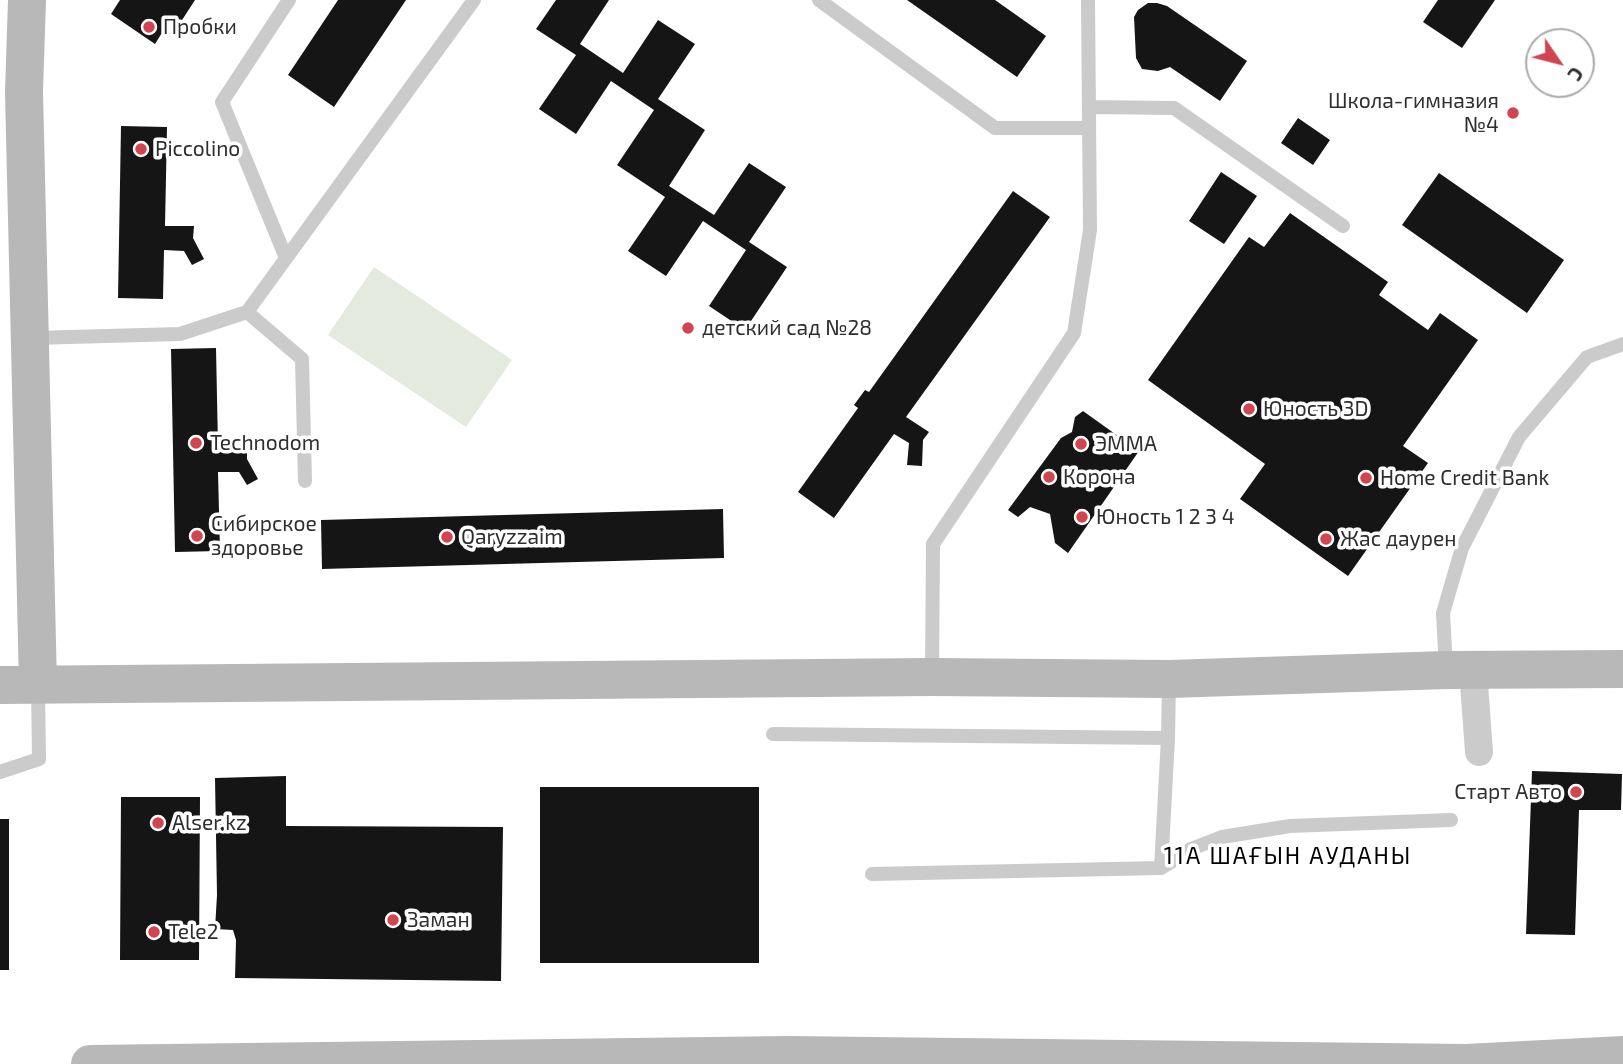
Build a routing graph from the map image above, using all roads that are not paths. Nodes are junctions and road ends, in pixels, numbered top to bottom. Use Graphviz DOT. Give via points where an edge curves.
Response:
graph roads {
  1 [pos="27,0"];
  2 [pos="289,0"];
  3 [pos="474,0"];
  4 [pos="819,0"];
  5 [pos="1087,0"];
  6 [pos="1089,107"];
  7 [pos="1089,128"];
  8 [pos="1343,226"];
  9 [pos="286,258"];
  10 [pos="247,312"];
  11 [pos="28,339"];
  12 [pos="1623,344"];
  13 [pos="304,481"];
  14 [pos="1623,669"];
  15 [pos="1460,670"];
  16 [pos="932,677"];
  17 [pos="1169,679"];
  18 [pos="38,684"];
  19 [pos="0,685"];
  20 [pos="773,734"];
  21 [pos="1168,738"];
  22 [pos="1479,752"];
  23 [pos="0,772"];
  24 [pos="1451,820"];
  25 [pos="1161,868"];
  26 [pos="872,874"];
  27 [pos="1623,1055"];
  28 [pos="90,1064"];
  29 [pos="1466,1064"];
  1 -- 11 [label="main road"];
  2 -- 9 [label="lane" via="222,102"];
  3 -- 9 [label="lane"];
  4 -- 7 [label="lane" via="995,128"];
  5 -- 6 [label="lane"];
  6 -- 7 [label="lane"];
  6 -- 8 [label="lane" via="1174,108"];
  7 -- 16 [label="lane" via="1090,230 1074,333 933,544"];
  9 -- 10 [label="lane"];
  10 -- 11 [label="lane" via="180,334"];
  10 -- 13 [label="lane" via="302,359"];
  11 -- 18 [label="main road"];
  12 -- 15 [label="lane" via="1587,356 1519,437 1462,548 1443,613"];
  14 -- 15 [label="main road"];
  15 -- 17 [label="main road"];
  15 -- 22 [label="street"];
  16 -- 17 [label="main road"];
  16 -- 18 [label="main road"];
  17 -- 21 [label="lane"];
  18 -- 19 [label="main road"];
  18 -- 23 [label="lane" via="39,759"];
  20 -- 21 [label="lane"];
  21 -- 25 [label="lane"];
  24 -- 25 [label="lane" via="1290,826 1236,834 1191,849"];
  25 -- 26 [label="lane"];
  27 -- 29 [label="main road"];
  28 -- 29 [label="main road" via="776,1055"];
}
